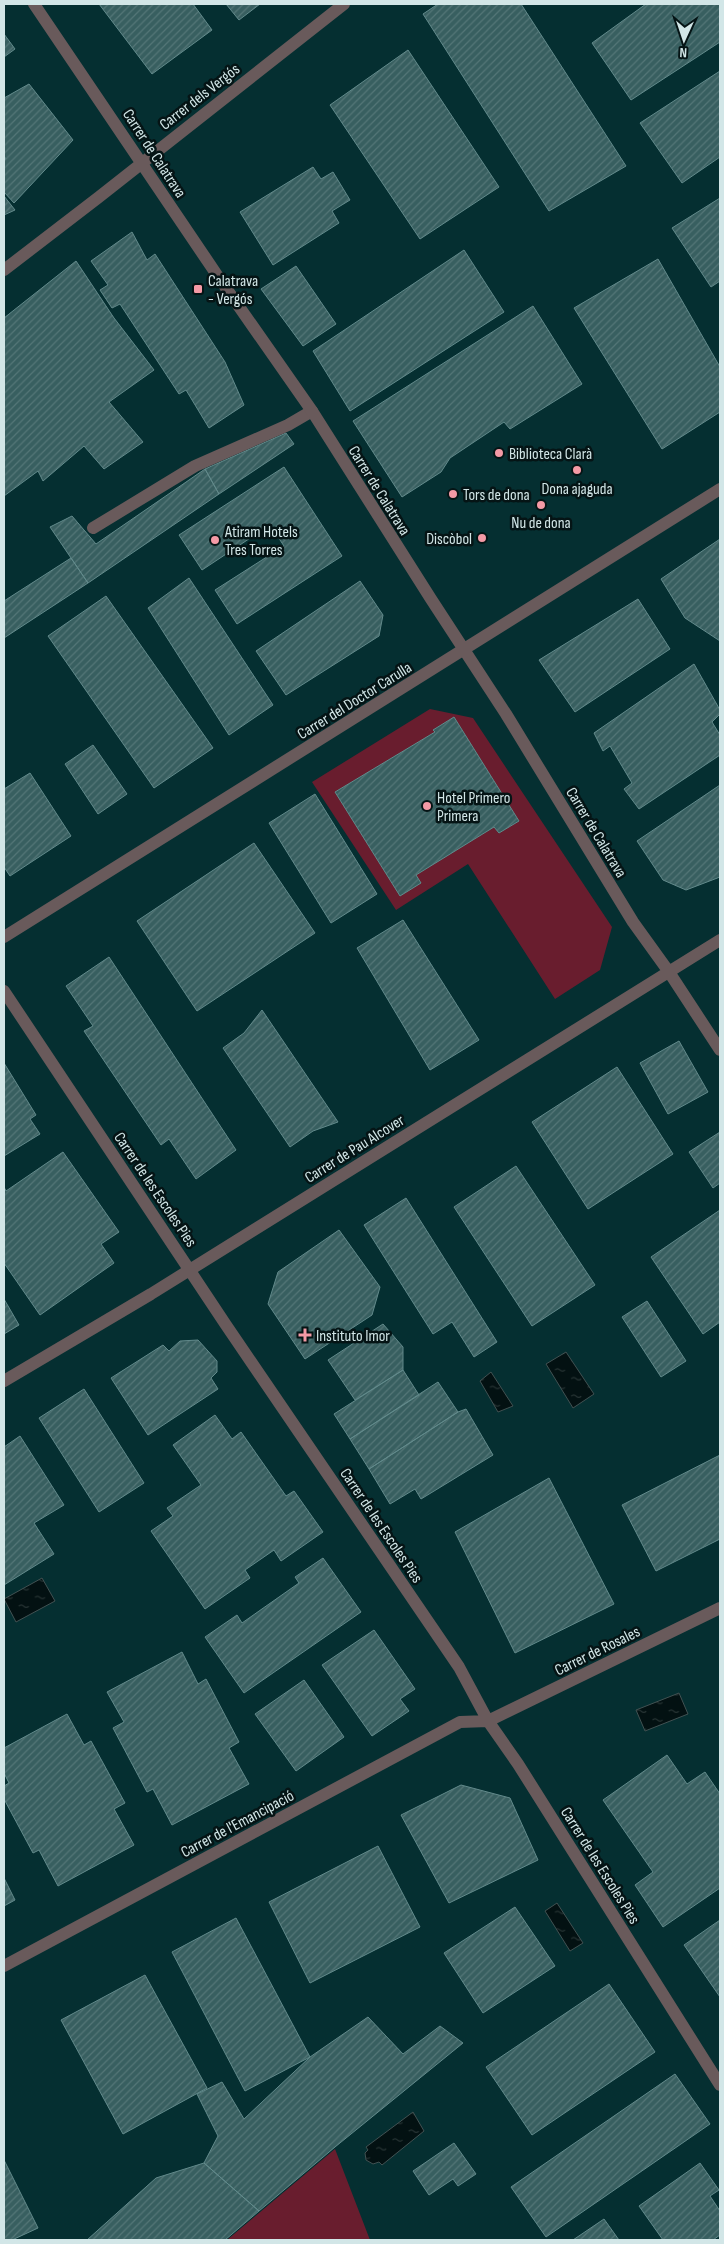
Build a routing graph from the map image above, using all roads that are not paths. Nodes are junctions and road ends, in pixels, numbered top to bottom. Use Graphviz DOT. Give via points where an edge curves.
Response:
graph roads {
  1 [pos="34,4"];
  2 [pos="344,4"];
  3 [pos="142,163"];
  4 [pos="4,270"];
  5 [pos="312,412"];
  6 [pos="720,489"];
  7 [pos="93,528"];
  8 [pos="464,651"];
  9 [pos="4,937"];
  10 [pos="720,940"];
  11 [pos="669,972"];
  12 [pos="4,991"];
  13 [pos="720,1050"];
  14 [pos="190,1269"];
  15 [pos="4,1381"];
  16 [pos="720,1608"];
  17 [pos="488,1721"];
  18 [pos="4,1966"];
  19 [pos="720,2085"];
  1 -- 3 [label="street, Carrer de Calatrava"];
  2 -- 3 [label="street, Carrer dels Vergós"];
  3 -- 4 [label="street, Carrer dels Vergós"];
  3 -- 5 [label="street, Carrer de Calatrava"];
  5 -- 7 [label="street" via="195,466"];
  5 -- 8 [label="street, Carrer de Calatrava"];
  6 -- 8 [label="street, Carrer del Doctor Carulla"];
  8 -- 9 [label="street, Carrer del Doctor Carulla"];
  8 -- 11 [label="street, Carrer de Calatrava" via="633,922"];
  10 -- 11 [label="street, Carrer de Pau Alcover"];
  11 -- 13 [label="street, Carrer de Calatrava"];
  11 -- 14 [label="street, Carrer de Pau Alcover"];
  12 -- 14 [label="street, Carrer de les Escoles Pies"];
  14 -- 15 [label="street, Carrer de Pau Alcover"];
  14 -- 17 [label="street, Carrer de les Escoles Pies" via="459,1667"];
  16 -- 17 [label="street, Carrer de Rosales"];
  17 -- 18 [label="street, Carrer de l'Emancipació" via="460,1722"];
  17 -- 19 [label="street, Carrer de les Escoles Pies" via="524,1772"];
}
